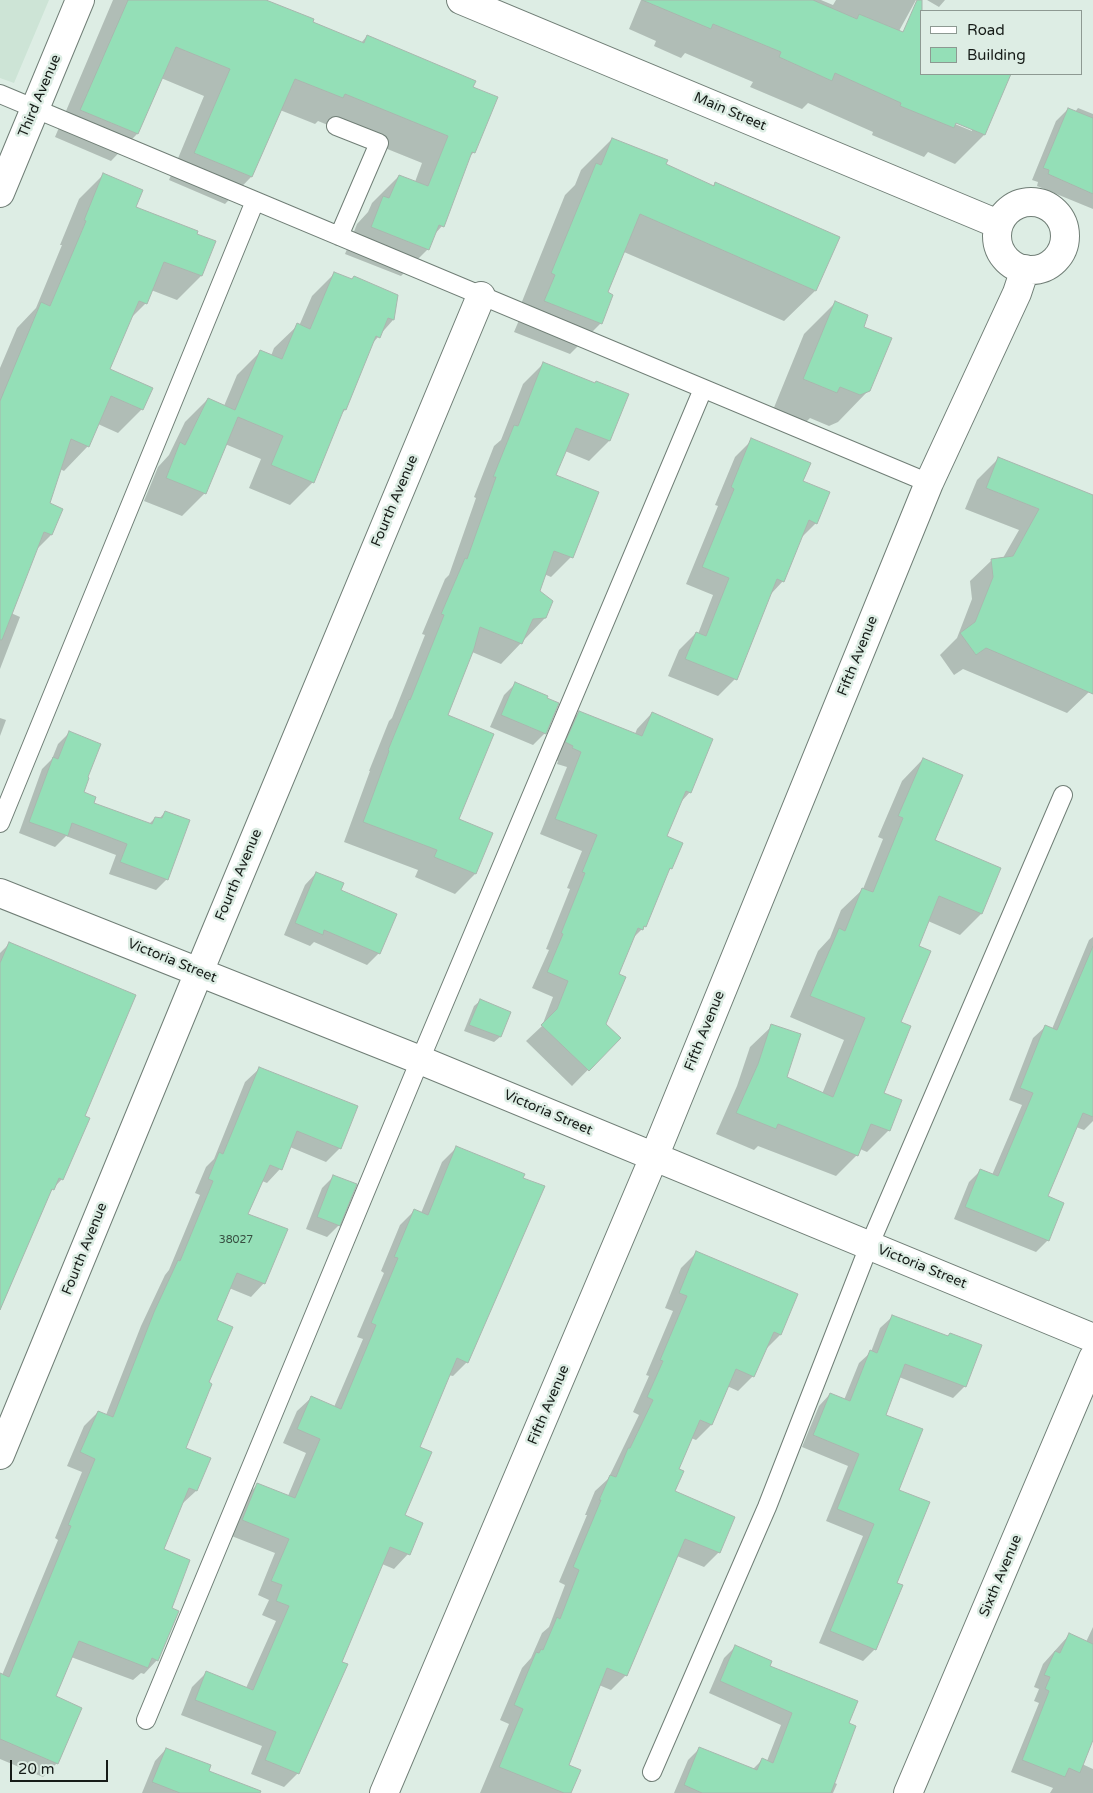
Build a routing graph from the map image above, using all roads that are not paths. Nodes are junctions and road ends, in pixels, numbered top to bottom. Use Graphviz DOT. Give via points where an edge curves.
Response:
graph roads {
  1 [pos="80,0"];
  2 [pos="461,0"];
  3 [pos="0,94"];
  4 [pos="34,108"];
  5 [pos="336,126"];
  6 [pos="0,193"];
  7 [pos="255,201"];
  8 [pos="998,224"];
  9 [pos="339,236"];
  10 [pos="1025,269"];
  11 [pos="481,296"];
  12 [pos="704,389"];
  13 [pos="929,483"];
  14 [pos="1063,795"];
  15 [pos="0,823"];
  16 [pos="0,893"];
  17 [pos="199,972"];
  18 [pos="420,1060"];
  19 [pos="654,1157"];
  20 [pos="869,1246"];
  21 [pos="1093,1338"];
  22 [pos="1093,1358"];
  23 [pos="0,1455"];
  24 [pos="146,1720"];
  25 [pos="652,1772"];
  26 [pos="384,1793"];
  27 [pos="908,1793"];
  1 -- 4 [label="street, Third Avenue"];
  2 -- 8 [label="street, Main Street"];
  3 -- 4 [label="lane"];
  4 -- 6 [label="street, Third Avenue"];
  4 -- 7 [label="lane"];
  5 -- 9 [label="lane" via="379,144"];
  7 -- 9 [label="lane"];
  7 -- 15 [label="lane"];
  8 -- 10 [label="street" via="998,247 1004,258"];
  8 -- 10 [label="street" via="1013,206 1024,201 1046,204 1062,220 1066,230 1062,252 1046,267"];
  9 -- 11 [label="lane"];
  10 -- 13 [label="street, Fifth Avenue" via="1017,293"];
  11 -- 12 [label="lane"];
  11 -- 17 [label="street, Fourth Avenue"];
  12 -- 13 [label="lane"];
  12 -- 18 [label="lane"];
  13 -- 19 [label="street, Fifth Avenue"];
  14 -- 20 [label="lane"];
  16 -- 17 [label="street, Victoria Street"];
  17 -- 18 [label="street, Victoria Street"];
  17 -- 23 [label="street, Fourth Avenue"];
  18 -- 19 [label="street, Victoria Street"];
  18 -- 24 [label="lane"];
  19 -- 20 [label="street, Victoria Street"];
  19 -- 26 [label="street, Fifth Avenue"];
  20 -- 21 [label="street, Victoria Street"];
  20 -- 25 [label="lane" via="767,1507"];
  22 -- 27 [label="street, Sixth Avenue"];
}
